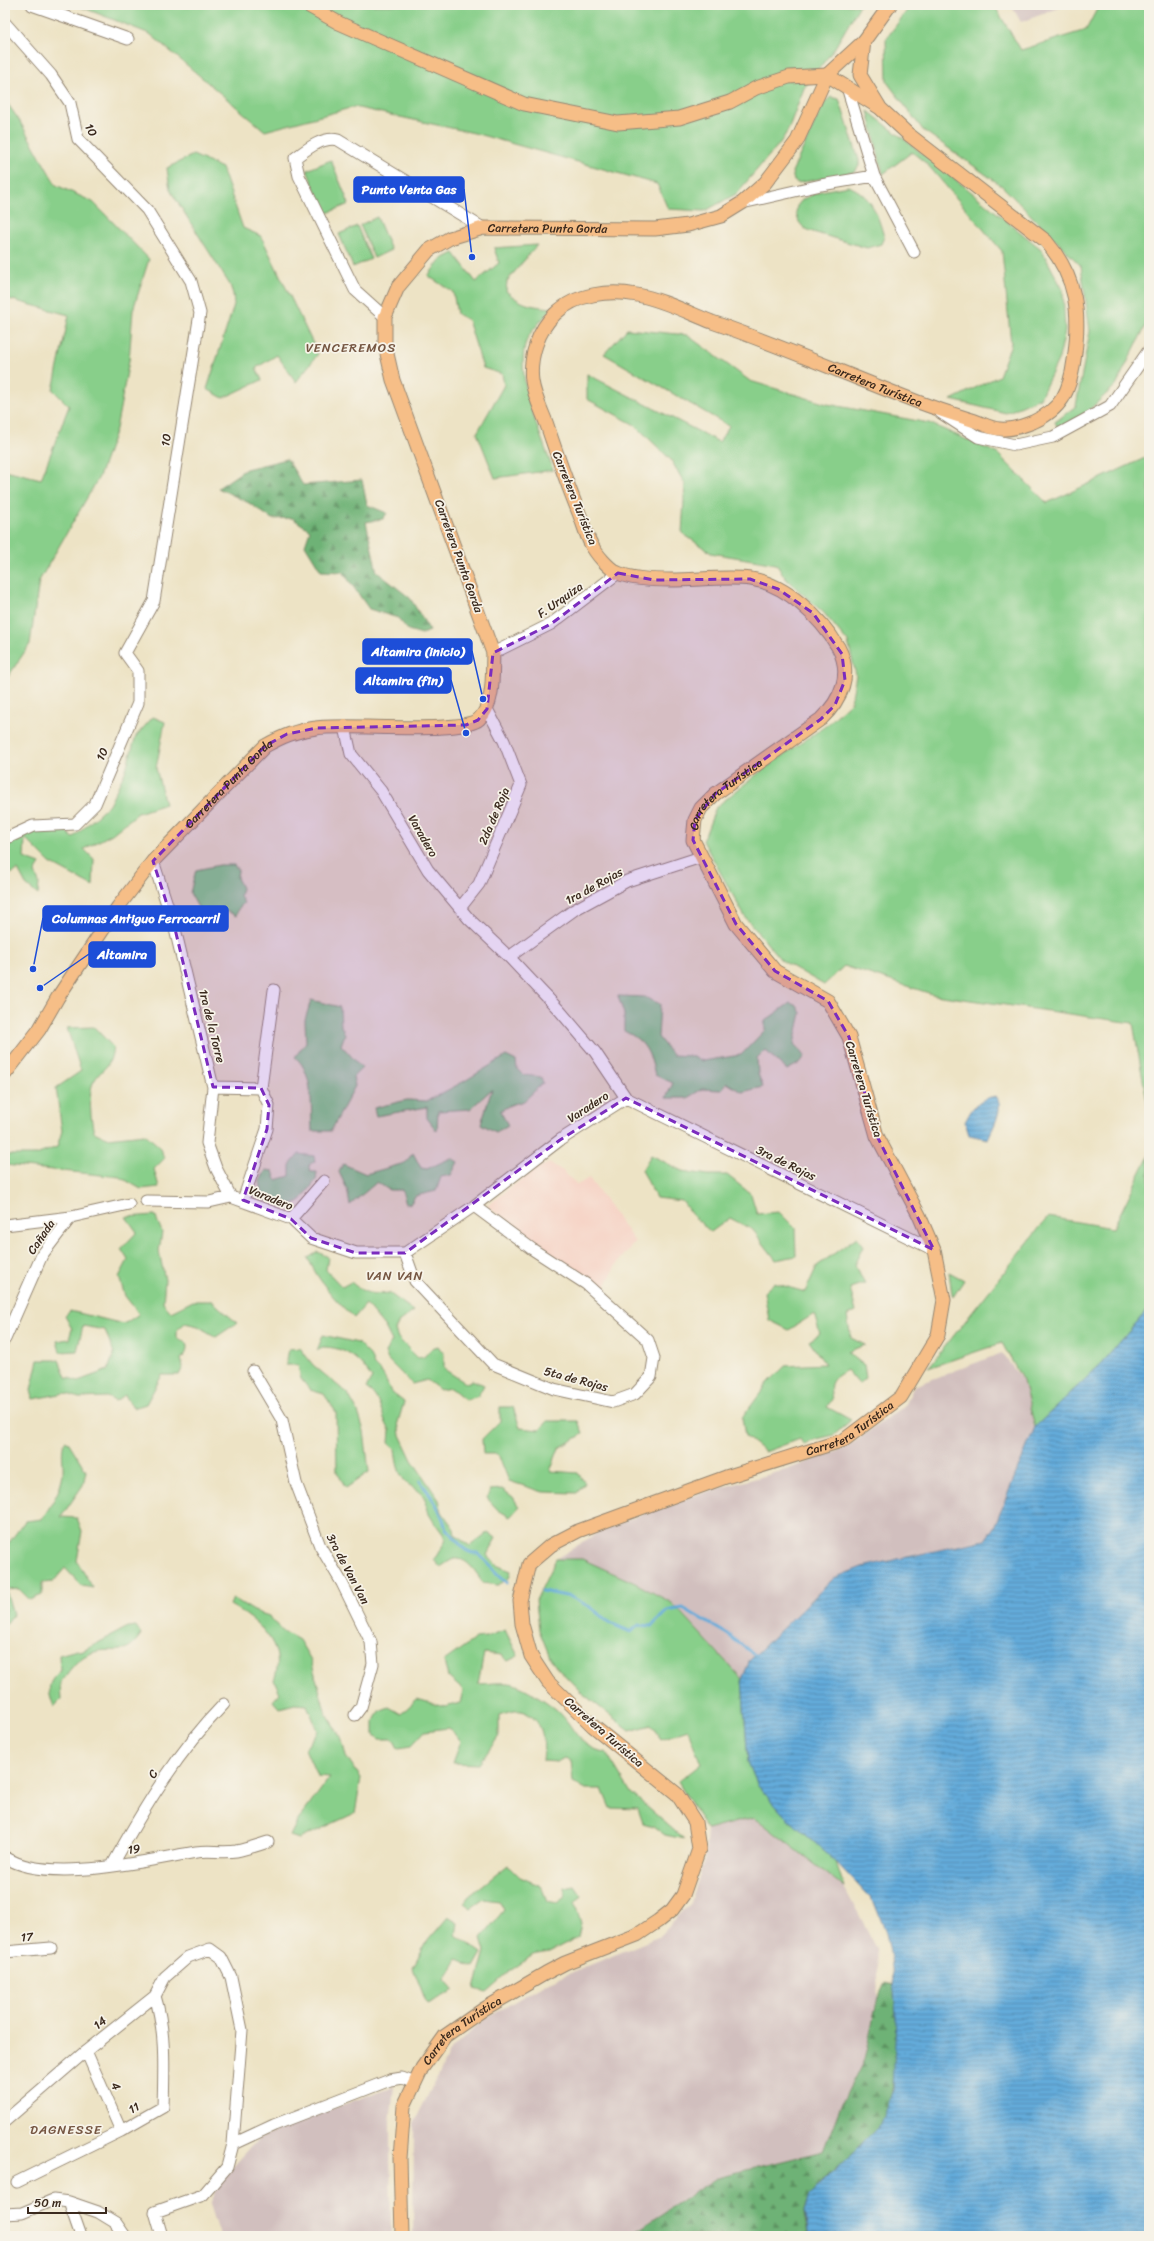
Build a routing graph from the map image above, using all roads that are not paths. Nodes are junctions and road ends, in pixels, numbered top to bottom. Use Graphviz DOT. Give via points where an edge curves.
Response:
graph roads {
  1 [pos="32,5"];
  2 [pos="307,5"];
  3 [pos="890,5"];
  4 [pos="5,23"];
  5 [pos="128,39"];
  6 [pos="864,41"];
  7 [pos="827,75"];
  8 [pos="847,87"];
  9 [pos="880,108"];
  10 [pos="874,176"];
  11 [pos="742,203"];
  12 [pos="483,228"];
  13 [pos="914,252"];
  14 [pos="385,317"];
  15 [pos="1149,350"];
  16 [pos="933,407"];
  17 [pos="618,573"];
  18 [pos="493,653"];
  19 [pos="487,708"];
  20 [pos="345,727"];
  21 [pos="5,839"];
  22 [pos="701,857"];
  23 [pos="154,861"];
  24 [pos="460,908"];
  25 [pos="509,957"];
  26 [pos="274,990"];
  27 [pos="5,1074"];
  28 [pos="213,1087"];
  29 [pos="261,1088"];
  30 [pos="626,1098"];
  31 [pos="324,1181"];
  32 [pos="231,1197"];
  33 [pos="243,1200"];
  34 [pos="146,1201"];
  35 [pos="129,1204"];
  36 [pos="474,1206"];
  37 [pos="71,1217"];
  38 [pos="291,1219"];
  39 [pos="5,1225"];
  40 [pos="934,1250"];
  41 [pos="405,1253"];
  42 [pos="5,1338"];
  43 [pos="253,1371"];
  44 [pos="224,1704"];
  45 [pos="355,1715"];
  46 [pos="268,1842"];
  47 [pos="5,1857"];
  48 [pos="112,1866"];
  49 [pos="51,1948"];
  50 [pos="5,1952"];
  51 [pos="155,1996"];
  52 [pos="86,2051"];
  53 [pos="415,2083"];
  54 [pos="5,2121"];
  55 [pos="122,2131"];
  56 [pos="233,2144"];
  57 [pos="17,2182"];
  58 [pos="69,2202"];
  59 [pos="5,2214"];
  60 [pos="160,2235"];
  61 [pos="81,2236"];
  62 [pos="125,2236"];
  63 [pos="402,2236"];
  1 -- 5 [label="street"];
  2 -- 7 [label="main road" via="339,23 524,104 618,123 679,118 730,102 756,88 789,77"];
  3 -- 6 [label="main road"];
  4 -- 21 [label="street, 10" via="51,75 70,103 78,139 147,210 191,282 200,313 154,601 125,653 138,671 138,703 95,804 75,824 33,826"];
  6 -- 7 [label="main road"];
  6 -- 9 [label="main road" via="860,75"];
  7 -- 8 [label="main road, Carretera Turística"];
  7 -- 11 [label="main road, Carretera Punta Gorda" via="797,141 765,183"];
  8 -- 9 [label="main road, Carretera Turística"];
  8 -- 10 [label="street"];
  9 -- 16 [label="main road, Carretera Turística" via="908,134 1046,241 1061,260 1071,282 1076,303 1076,348 1073,370 1066,394 1057,408 1022,427 1000,429"];
  10 -- 11 [label="street"];
  10 -- 13 [label="street"];
  11 -- 12 [label="main road, Carretera Punta Gorda" via="721,216 688,225 656,229"];
  12 -- 14 [label="main road, Carretera Punta Gorda" via="450,238 429,250 398,286"];
  12 -- 14 [label="street" via="338,140 331,138 312,146 295,158 299,176 355,290"];
  14 -- 18 [label="main road, Carretera Punta Gorda" via="385,345 393,380"];
  15 -- 16 [label="street" via="1110,406 1052,437 1015,445 978,437"];
  16 -- 17 [label="main road, Carretera Turística" via="766,341 639,295 591,295 573,302 557,312 545,326 536,343 532,362 532,382 591,545"];
  17 -- 18 [label="street, F. Urquiza" via="551,624"];
  17 -- 22 [label="main road, Carretera Turística" via="654,580 750,579 766,583 813,614 842,654 845,680 835,705 816,722 715,794 701,808 695,820 693,840"];
  18 -- 19 [label="main road, Carretera Punta Gorda" via="492,681"];
  19 -- 20 [label="main road, Carretera Punta Gorda" via="478,720 466,725 427,728"];
  19 -- 24 [label="street, 2da de Roja" via="504,741 521,785 479,884"];
  20 -- 23 [label="main road, Carretera Punta Gorda" via="317,728 287,734 265,746"];
  20 -- 24 [label="street, Varadero" via="351,754 381,791 428,870"];
  22 -- 25 [label="street, 1ra de Rojas" via="627,881 574,910"];
  22 -- 40 [label="main road, Carretera Turística" via="736,924 775,971 828,1001 849,1037 877,1136 919,1215"];
  23 -- 27 [label="main road, Carretera Punta Gorda" via="118,907 39,1030"];
  23 -- 28 [label="street, 1ra de la Torre" via="175,929"];
  24 -- 25 [label="street, Varadero"];
  25 -- 30 [label="street, Varadero" via="595,1052"];
  26 -- 29 [label="street"];
  28 -- 29 [label="street"];
  28 -- 32 [label="street, 1ra de la Torre" via="207,1144"];
  29 -- 33 [label="street" via="269,1105 267,1129"];
  30 -- 36 [label="street, Varadero" via="560,1140"];
  30 -- 40 [label="street, 3ra de Rojas"];
  31 -- 38 [label="street"];
  32 -- 33 [label="street, Varadero"];
  32 -- 34 [label="street, Varadero" via="209,1202"];
  33 -- 38 [label="street, Varadero"];
  35 -- 37 [label="street"];
  36 -- 41 [label="street, Varadero"];
  36 -- 41 [label="street, 5ta de Rojas" via="532,1249 586,1284 648,1340 654,1358 651,1377 635,1394 613,1402 554,1389 493,1364 415,1281"];
  37 -- 39 [label="street"];
  37 -- 42 [label="street, Cañada" via="42,1255"];
  38 -- 41 [label="street, Varadero" via="311,1238 356,1253"];
  40 -- 53 [label="main road, Carretera Turística" via="944,1300 938,1335 902,1397 844,1440 726,1478 578,1531 551,1545 529,1564 520,1601 522,1624 531,1656 548,1682 594,1726 677,1794 695,1822 698,1849 684,1895 672,1910 637,1934 565,1963 484,2009 445,2036 422,2068"];
  43 -- 45 [label="street, 3ra de Van Van" via="282,1420 296,1483 320,1546 342,1583 371,1642 373,1664 361,1707"];
  44 -- 48 [label="street, C" via="200,1728 175,1764"];
  46 -- 48 [label="street, 19" via="235,1851 199,1851"];
  47 -- 48 [label="street, 19" via="16,1864 37,1868 91,1870"];
  49 -- 50 [label="street, 17"];
  51 -- 52 [label="street, 14"];
  51 -- 55 [label="street, 11" via="162,2017 163,2107"];
  51 -- 56 [label="street, 14" via="165,1977 188,1957 210,1949 221,1956 231,1977 242,2030"];
  52 -- 54 [label="street, 14"];
  52 -- 55 [label="street, 4"];
  53 -- 56 [label="street" via="402,2078 390,2080 274,2125"];
  53 -- 63 [label="main road, Carretera Turística" via="404,2106 400,2158"];
  55 -- 57 [label="street, 11"];
  56 -- 60 [label="street" via="227,2167 203,2195 155,2212"];
  58 -- 59 [label="street" via="53,2200 22,2213"];
  58 -- 61 [label="street"];
  58 -- 62 [label="street" via="98,2212 116,2223"];
}
